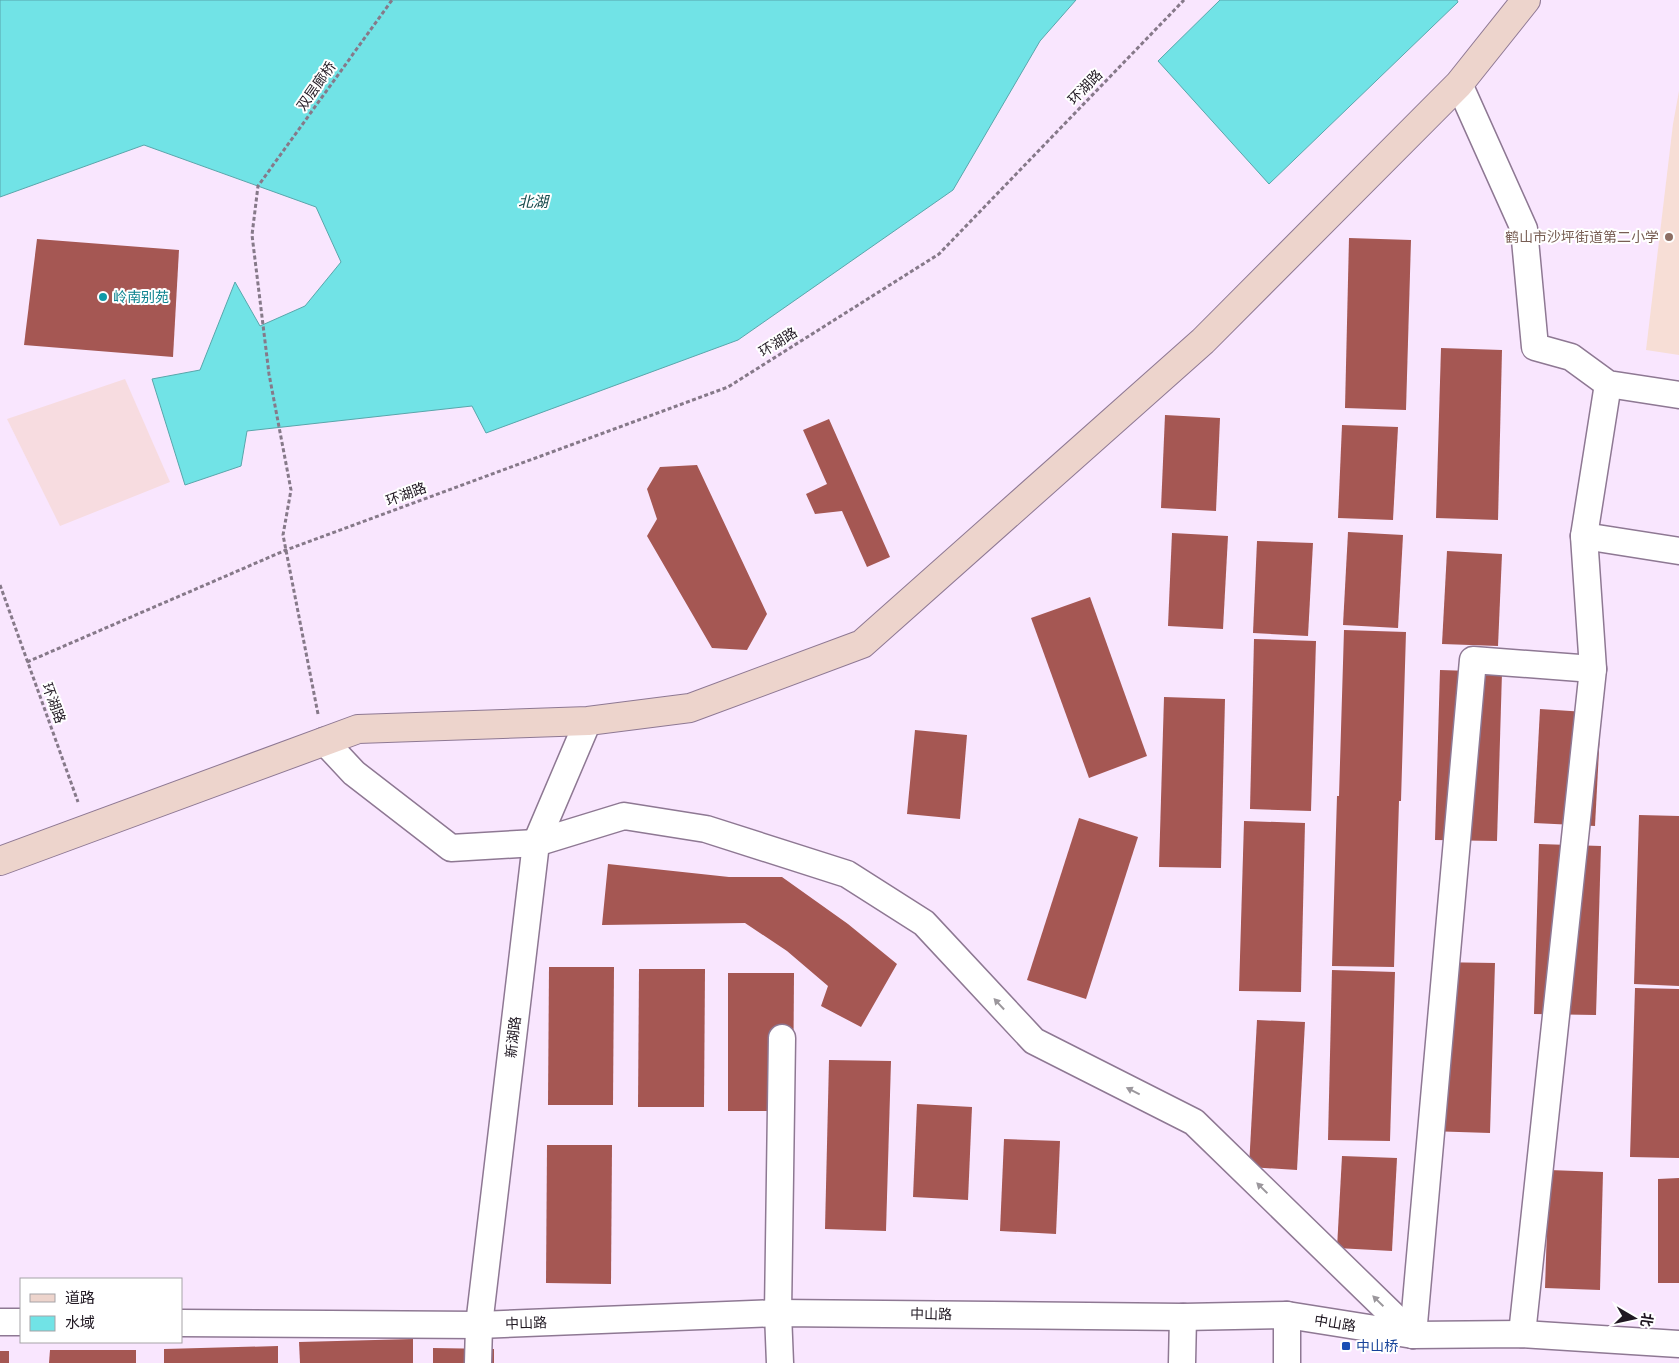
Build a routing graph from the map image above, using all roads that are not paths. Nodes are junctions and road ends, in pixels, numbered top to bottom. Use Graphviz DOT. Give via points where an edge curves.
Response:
graph roads {
  1 [pos="1526,0"];
  2 [pos="1459,84"];
  3 [pos="1608,384"];
  4 [pos="1679,395"];
  5 [pos="1584,536"];
  6 [pos="1679,551"];
  7 [pos="1593,669"];
  8 [pos="588,721"];
  9 [pos="324,742"];
  10 [pos="536,843"];
  11 [pos="0,861"];
  12 [pos="782,1038"];
  13 [pos="778,1313"];
  14 [pos="1287,1315"];
  15 [pos="1183,1317"];
  16 [pos="0,1322"];
  17 [pos="20,1322"];
  18 [pos="182,1323"];
  19 [pos="479,1325"];
  20 [pos="1522,1334"];
  21 [pos="1413,1335"];
  22 [pos="1679,1344"];
  23 [pos="478,1363"];
  24 [pos="780,1363"];
  25 [pos="1182,1363"];
  26 [pos="1287,1363"];
  1 -- 2 [label="street"];
  2 -- 3 [label="street" via="1524,228 1535,347 1571,357"];
  2 -- 8 [label="street" via="1203,341 862,644 690,708"];
  3 -- 4 [label="street"];
  3 -- 5 [label="street"];
  5 -- 6 [label="street"];
  5 -- 7 [label="street"];
  7 -- 20 [label="street"];
  7 -- 21 [label="street" via="1473,660"];
  8 -- 9 [label="street" via="358,729"];
  8 -- 10 [label="street, 新湖路"];
  9 -- 10 [label="street" via="354,773 451,848"];
  9 -- 11 [label="street"];
  10 -- 19 [label="street, 新湖路"];
  21 -- 10 [label="street, one-way" via="1194,1122 1034,1041 924,923 847,874 706,829 624,816"];
  12 -- 13 [label="street"];
  13 -- 15 [label="street, 中山路"];
  13 -- 19 [label="street, 中山路"];
  13 -- 24 [label="street"];
  14 -- 15 [label="street, 中山路"];
  14 -- 21 [label="street, 中山路"];
  14 -- 26 [label="street"];
  15 -- 25 [label="street"];
  16 -- 17 [label="street"];
  18 -- 19 [label="street, 中山路"];
  19 -- 23 [label="street, 新湖路"];
  20 -- 21 [label="street, 中山路"];
  20 -- 22 [label="street, 中山路"];
}
